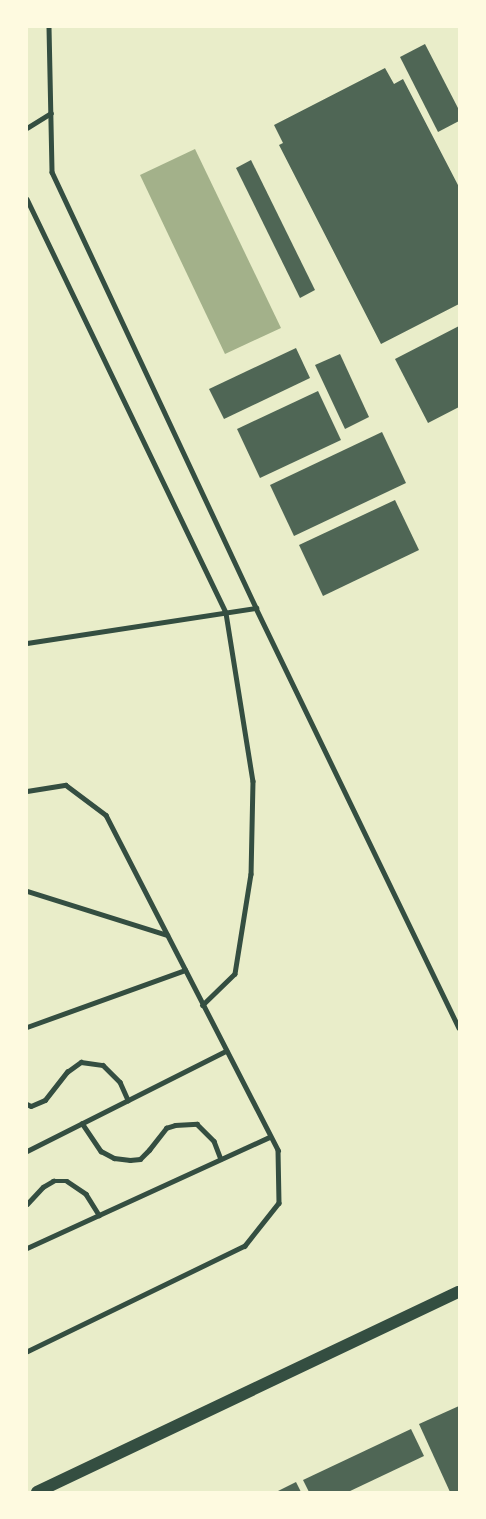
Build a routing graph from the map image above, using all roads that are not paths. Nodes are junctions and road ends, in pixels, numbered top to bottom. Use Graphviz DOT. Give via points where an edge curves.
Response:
graph roads {
  1 [pos="49,27"];
  2 [pos="51,112"];
  3 [pos="27,128"];
  4 [pos="27,199"];
  5 [pos="256,608"];
  6 [pos="226,613"];
  7 [pos="27,643"];
  8 [pos="27,791"];
  9 [pos="27,891"];
  10 [pos="167,935"];
  11 [pos="185,970"];
  12 [pos="203,1005"];
  13 [pos="27,1027"];
  14 [pos="459,1028"];
  15 [pos="226,1051"];
  16 [pos="128,1100"];
  17 [pos="27,1104"];
  18 [pos="82,1123"];
  19 [pos="270,1137"];
  20 [pos="27,1151"];
  21 [pos="221,1159"];
  22 [pos="27,1204"];
  23 [pos="99,1215"];
  24 [pos="27,1248"];
  25 [pos="459,1292"];
  26 [pos="27,1352"];
  27 [pos="37,1492"];
  1 -- 2 [label="lane"];
  2 -- 3 [label="lane"];
  2 -- 5 [label="lane" via="52,172"];
  4 -- 6 [label="lane"];
  5 -- 6 [label="lane"];
  5 -- 14 [label="lane"];
  6 -- 7 [label="lane"];
  6 -- 12 [label="lane" via="253,781 251,874 235,974"];
  8 -- 10 [label="lane" via="66,785 106,814"];
  9 -- 10 [label="lane"];
  10 -- 11 [label="lane"];
  11 -- 12 [label="lane"];
  11 -- 13 [label="lane"];
  12 -- 15 [label="lane"];
  15 -- 16 [label="lane"];
  15 -- 19 [label="lane"];
  16 -- 17 [label="lane" via="120,1082 103,1065 81,1062 67,1072 45,1100"];
  16 -- 18 [label="lane"];
  18 -- 20 [label="lane"];
  18 -- 21 [label="lane" via="101,1151 130,1160 140,1159 166,1128 197,1124 214,1142"];
  19 -- 21 [label="lane"];
  19 -- 26 [label="lane" via="278,1150 279,1203 245,1246"];
  21 -- 23 [label="lane"];
  22 -- 23 [label="lane" via="53,1181 67,1181 86,1194"];
  23 -- 24 [label="lane"];
  25 -- 27 [label="main road"];
}
